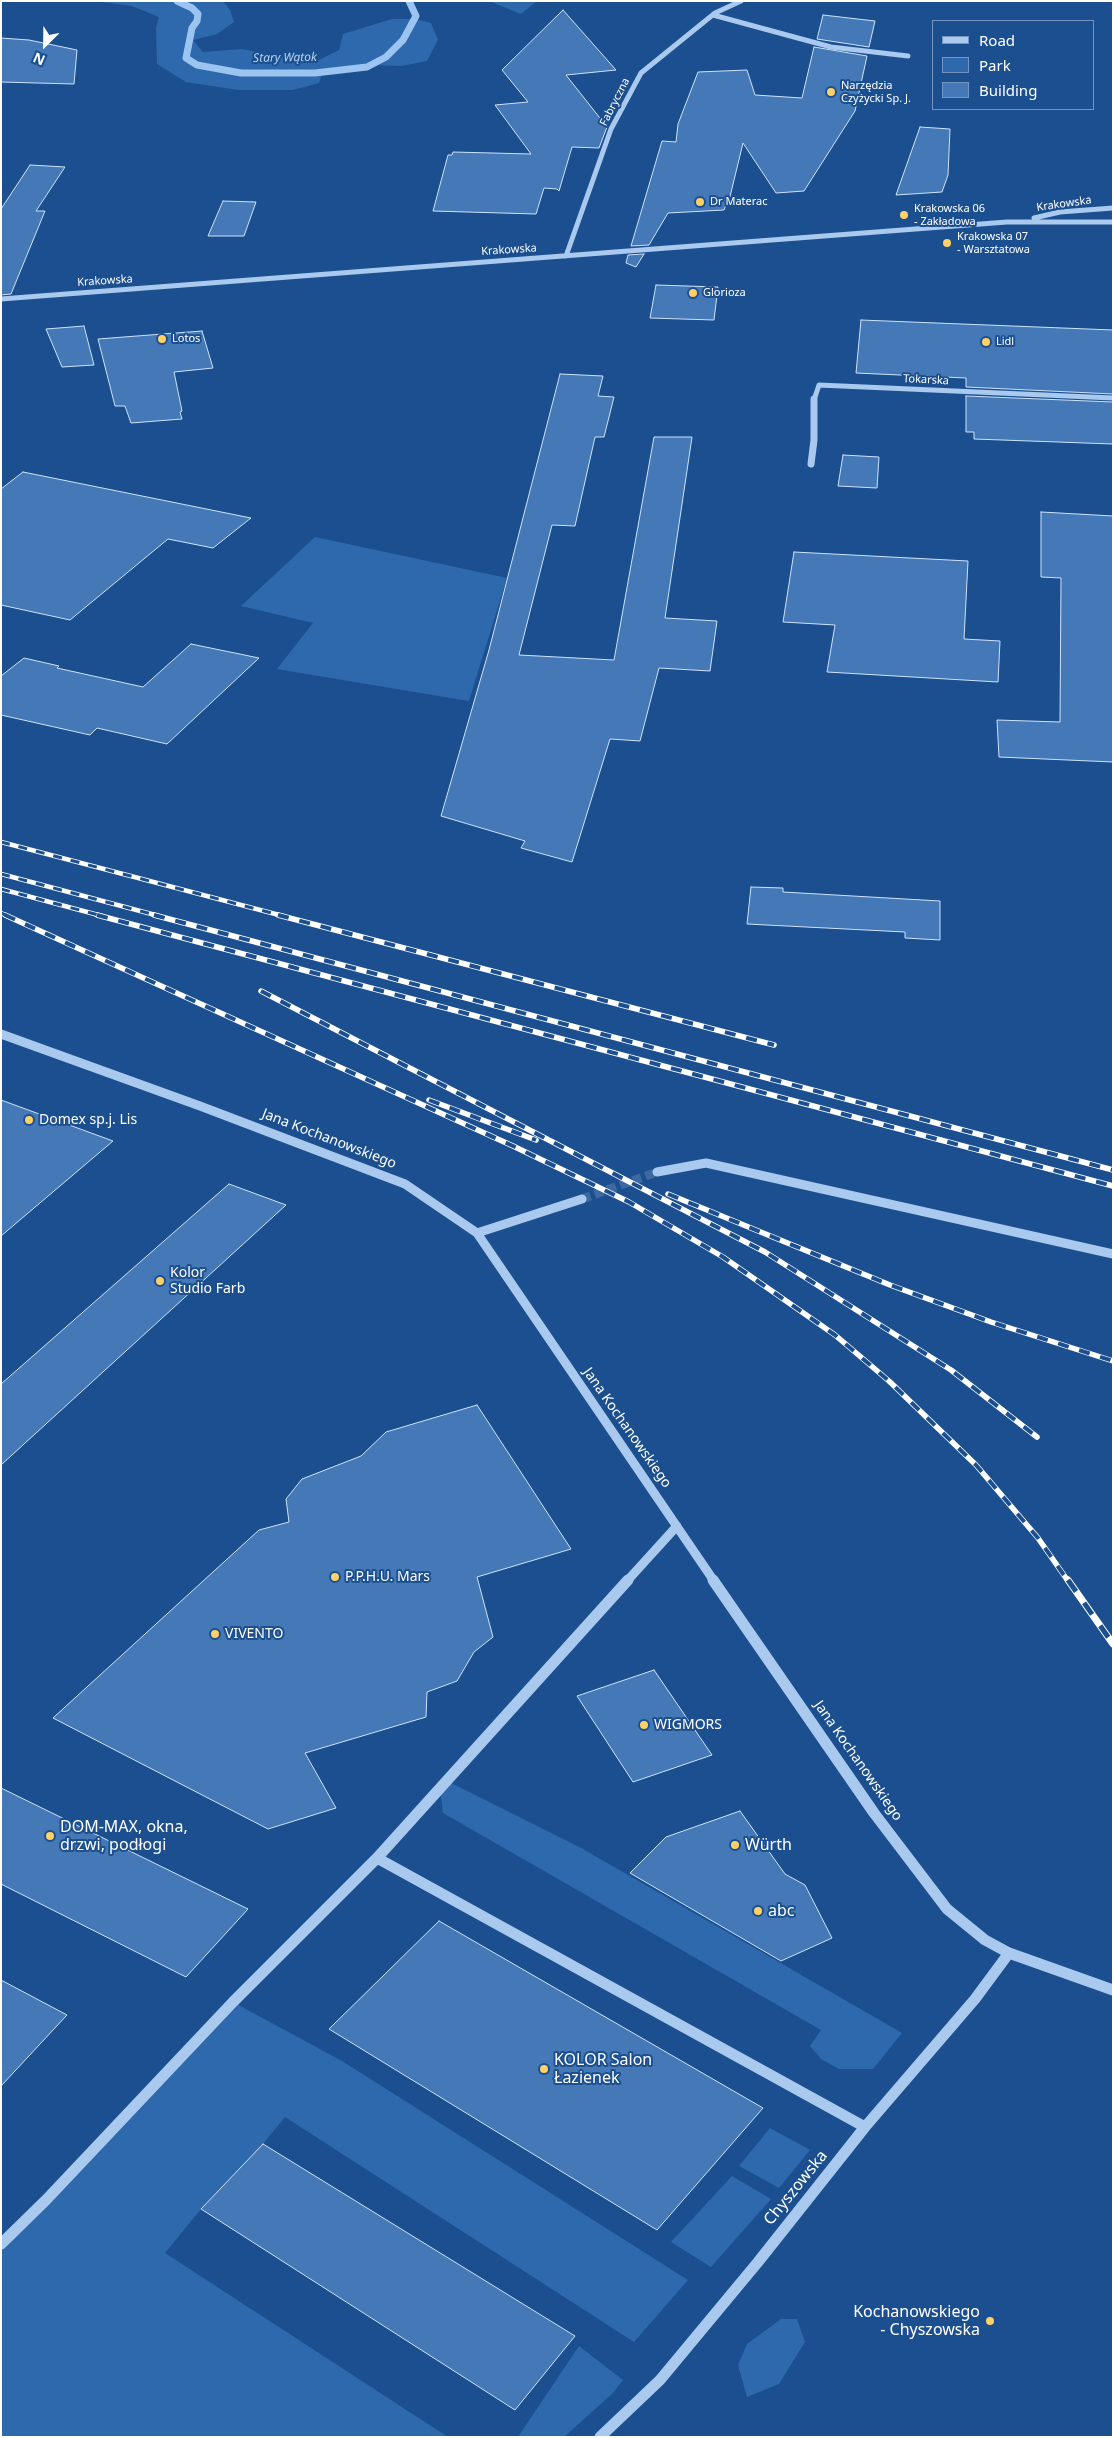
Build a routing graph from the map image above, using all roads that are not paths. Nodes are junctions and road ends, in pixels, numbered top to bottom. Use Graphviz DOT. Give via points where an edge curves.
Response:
graph roads {
  1 [pos="741,1"];
  2 [pos="713,15"];
  3 [pos="908,56"];
  4 [pos="1113,208"];
  5 [pos="1018,222"];
  6 [pos="1113,222"];
  7 [pos="566,256"];
  8 [pos="1,299"];
  9 [pos="1113,398"];
  10 [pos="811,464"];
  11 [pos="1,1034"];
  12 [pos="657,1172"];
  13 [pos="582,1198"];
  14 [pos="477,1233"];
  15 [pos="1113,1254"];
  16 [pos="676,1526"];
  17 [pos="377,1858"];
  18 [pos="1009,1953"];
  19 [pos="1113,1990"];
  20 [pos="866,2127"];
  21 [pos="1,2244"];
  22 [pos="600,2437"];
  1 -- 2 [label="street, Fabryczna"];
  2 -- 3 [label="street" via="831,47"];
  2 -- 7 [label="street, Fabryczna" via="641,73 612,130"];
  4 -- 5 [label="street, Krakowska" via="1060,212"];
  5 -- 6 [label="street, Krakowska"];
  5 -- 7 [label="street, Krakowska"];
  7 -- 8 [label="street, Krakowska"];
  9 -- 10 [label="street, Tokarska" via="819,385 813,403"];
  11 -- 14 [label="street, Jana Kochanowskiego" via="405,1184"];
  12 -- 15 [label="street" via="706,1164"];
  13 -- 14 [label="street"];
  14 -- 16 [label="street, Jana Kochanowskiego"];
  16 -- 17 [label="street"];
  16 -- 18 [label="street, Jana Kochanowskiego" via="874,1812 947,1909 978,1935"];
  17 -- 20 [label="street"];
  17 -- 21 [label="street"];
  18 -- 19 [label="street, Jana Kochanowskiego"];
  18 -- 20 [label="street, Chyszowska" via="975,2000"];
  20 -- 22 [label="street, Chyszowska" via="660,2380"];
}
